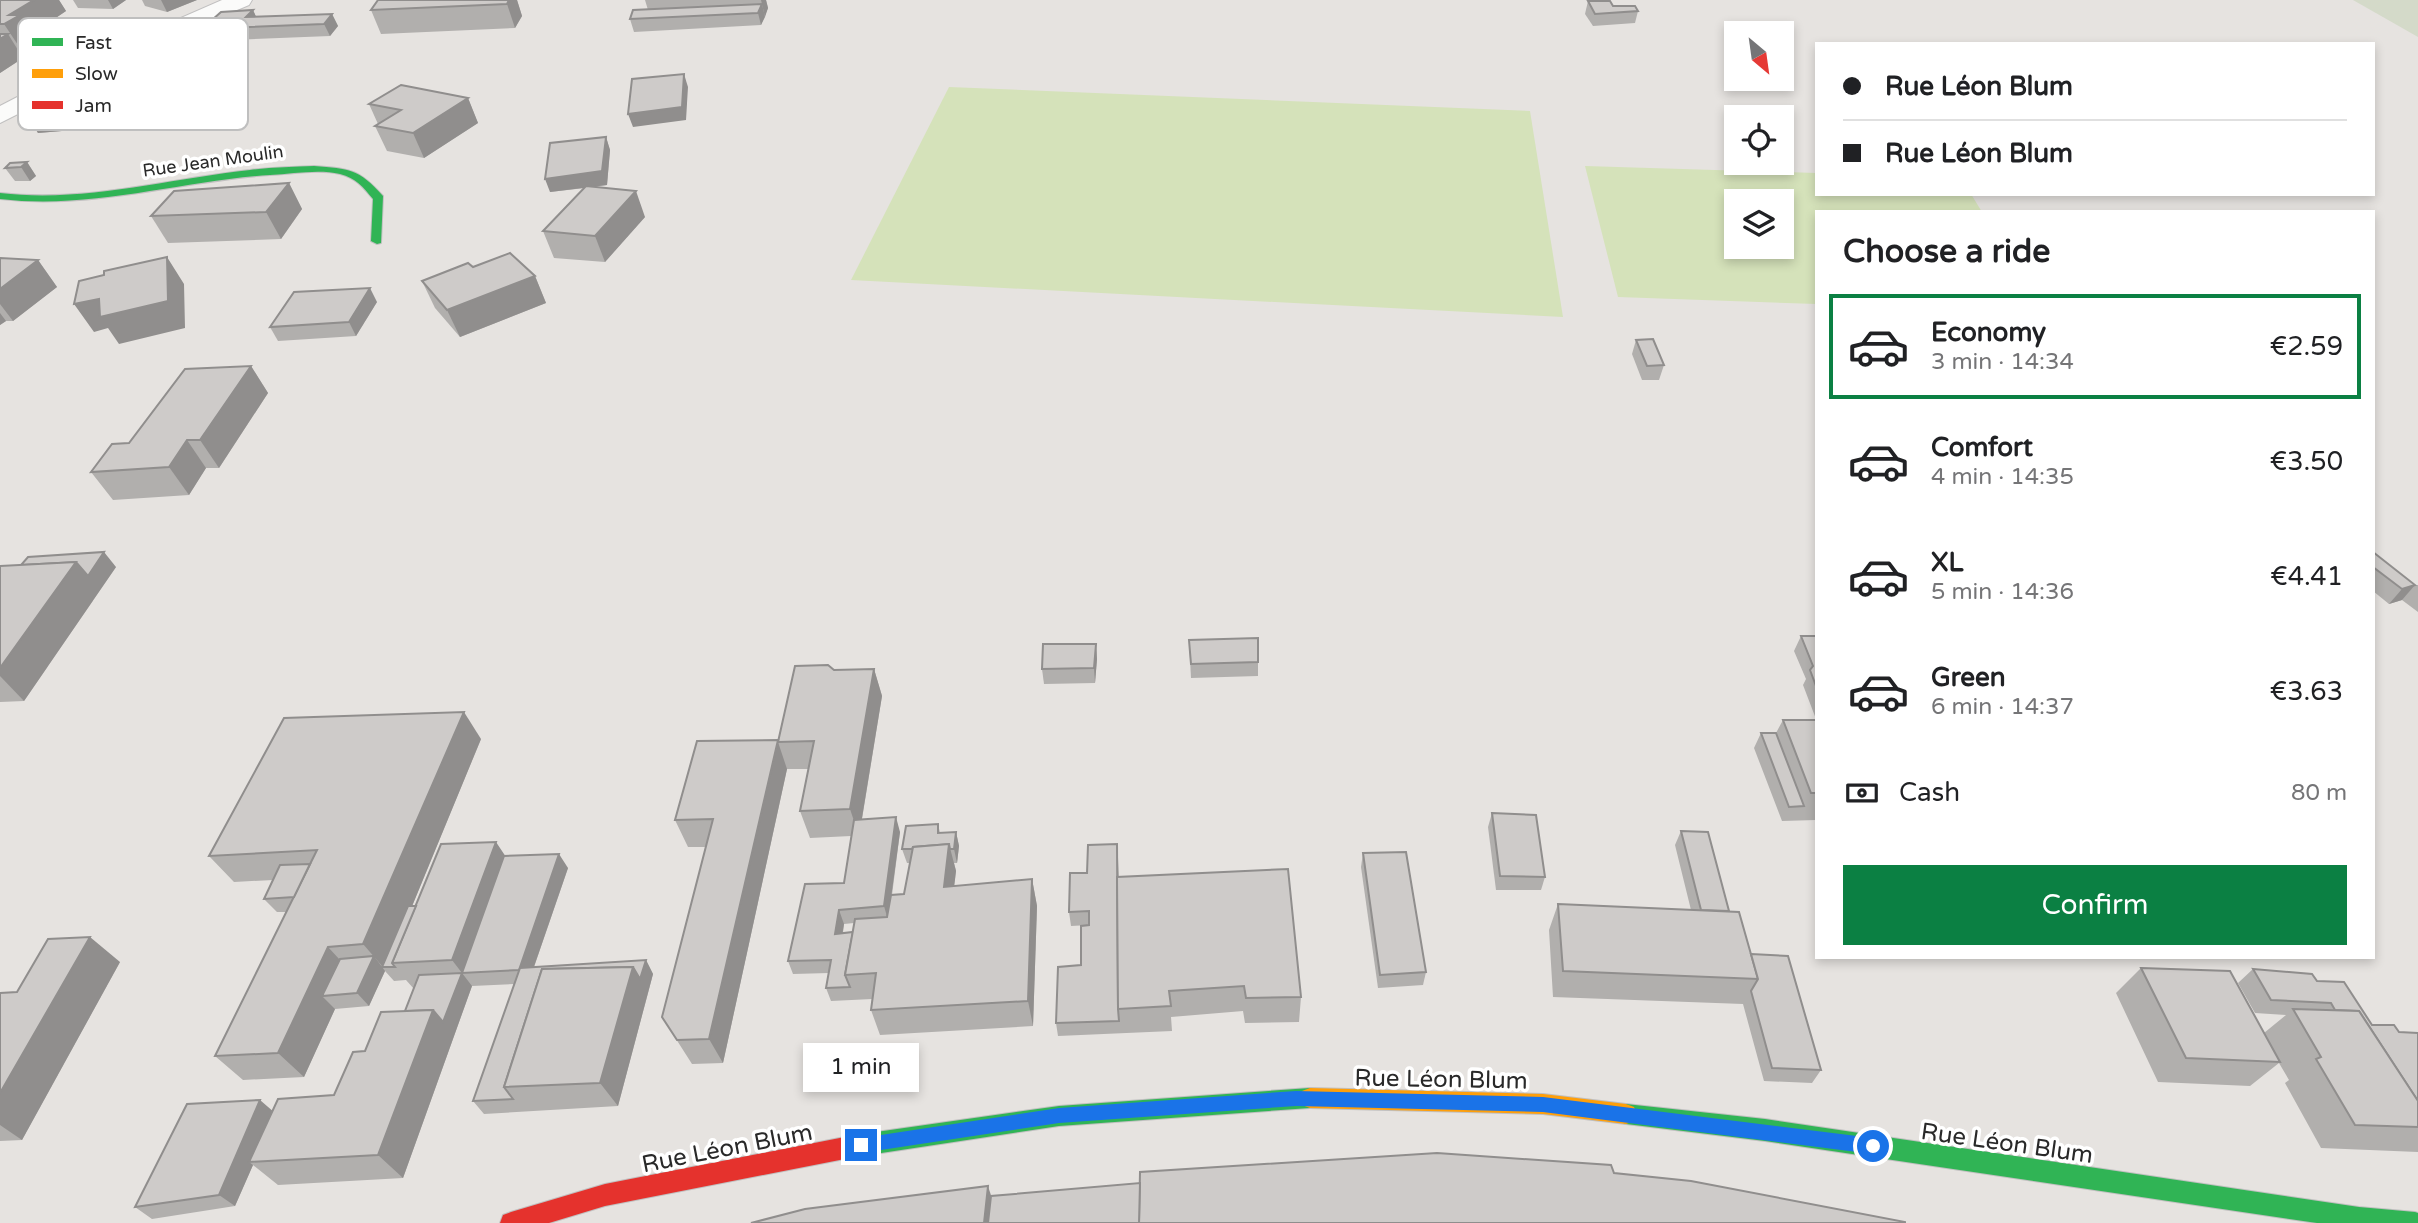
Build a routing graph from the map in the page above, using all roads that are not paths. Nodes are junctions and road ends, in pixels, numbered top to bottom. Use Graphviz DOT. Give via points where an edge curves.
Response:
graph roads {
  1 [pos="241,0"];
  2 [pos="195,18"];
  3 [pos="18,106"];
  4 [pos="0,116"];
  5 [pos="0,196"];
  6 [pos="377,242"];
  7 [pos="511,1223"];
  8 [pos="2415,1223"];
  1 -- 2 [label="street"];
  3 -- 4 [label="street"];
  5 -- 6 [label="street, Rue Jean Moulin" via="61,200 316,167 362,178 379,198"];
  7 -- 8 [label="street, Rue Léon Blum" via="605,1195 849,1147 1059,1116 1296,1098 1543,1104 1765,1130"];
}
